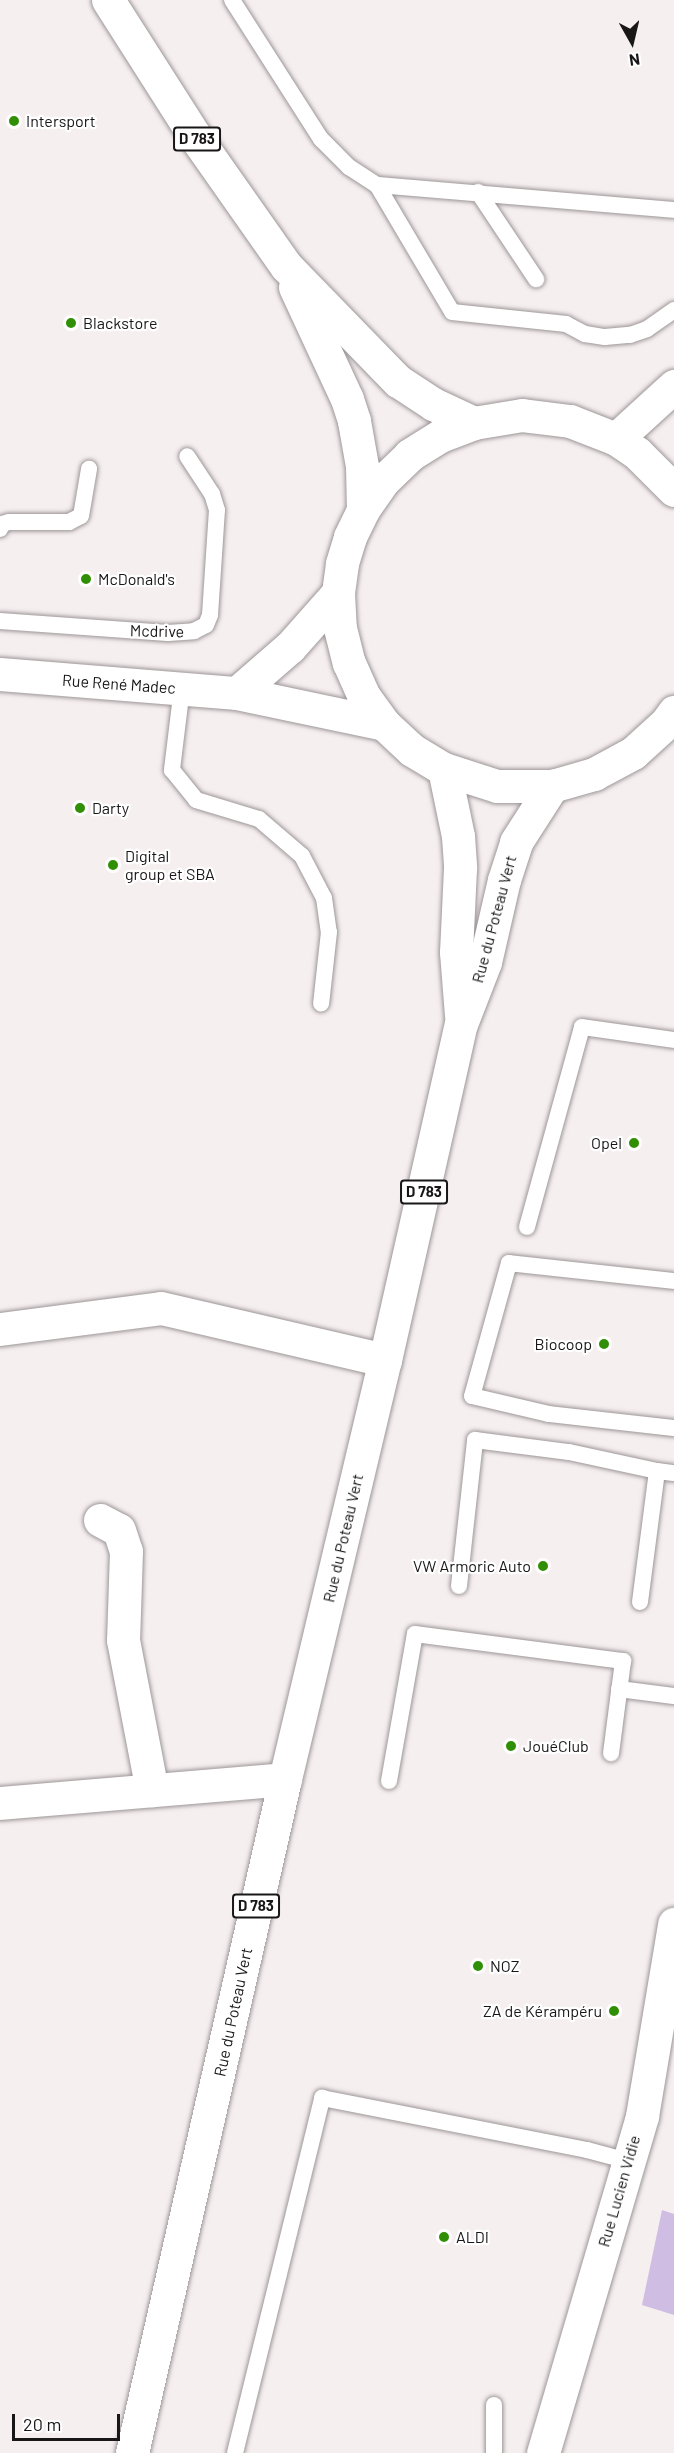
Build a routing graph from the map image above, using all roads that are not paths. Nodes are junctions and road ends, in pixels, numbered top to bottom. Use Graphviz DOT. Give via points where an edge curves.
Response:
graph roads {
  1 [pos="108,0"];
  2 [pos="232,0"];
  3 [pos="377,185"];
  4 [pos="478,192"];
  5 [pos="674,210"];
  6 [pos="286,266"];
  7 [pos="536,279"];
  8 [pos="674,310"];
  9 [pos="674,386"];
  10 [pos="474,423"];
  11 [pos="616,439"];
  12 [pos="188,456"];
  13 [pos="89,470"];
  14 [pos="674,490"];
  15 [pos="363,510"];
  16 [pos="0,528"];
  17 [pos="338,593"];
  18 [pos="0,621"];
  19 [pos="0,675"];
  20 [pos="182,688"];
  21 [pos="237,693"];
  22 [pos="674,712"];
  23 [pos="384,724"];
  24 [pos="444,770"];
  25 [pos="552,786"];
  26 [pos="321,1004"];
  27 [pos="461,1024"];
  28 [pos="674,1040"];
  29 [pos="527,1227"];
  30 [pos="674,1281"];
  31 [pos="0,1329"];
  32 [pos="385,1360"];
  33 [pos="674,1428"];
  34 [pos="665,1472"];
  35 [pos="100,1520"];
  36 [pos="459,1586"];
  37 [pos="640,1602"];
  38 [pos="619,1689"];
  39 [pos="674,1696"];
  40 [pos="611,1754"];
  41 [pos="285,1779"];
  42 [pos="389,1781"];
  43 [pos="152,1790"];
  44 [pos="0,1803"];
  45 [pos="674,1924"];
  46 [pos="628,2161"];
  47 [pos="494,2405"];
  48 [pos="132,2453"];
  49 [pos="235,2453"];
  50 [pos="494,2453"];
  51 [pos="543,2453"];
  1 -- 6 [label="main road, D 783" via="194,135"];
  2 -- 3 [label="lane" via="321,140 349,167"];
  3 -- 4 [label="lane"];
  3 -- 8 [label="lane" via="452,312 563,319 585,334 605,337 647,329"];
  4 -- 5 [label="lane"];
  4 -- 7 [label="lane"];
  6 -- 10 [label="main road, D 783" via="398,381 433,404"];
  6 -- 15 [label="main road, D 783" via="354,421 362,466"];
  9 -- 11 [label="main road"];
  10 -- 11 [label="main road" via="522,415 570,421"];
  10 -- 15 [label="main road" via="440,436 410,455 383,481"];
  11 -- 14 [label="main road" via="657,470"];
  12 -- 18 [label="lane, Mcdrive" via="212,494 217,510 210,615 206,625 194,631 168,633"];
  13 -- 16 [label="lane" via="81,516 69,522 9,522"];
  15 -- 17 [label="main road" via="342,564"];
  17 -- 21 [label="main road" via="290,647"];
  17 -- 23 [label="main road" via="340,628 349,663 363,695"];
  19 -- 20 [label="main road, Rue René Madec"];
  20 -- 21 [label="main road, Rue René Madec"];
  20 -- 26 [label="lane" via="172,770 196,800 259,819 302,856 324,897 329,933"];
  21 -- 23 [label="main road, Rue René Madec"];
  22 -- 25 [label="main road" via="633,753 594,774"];
  23 -- 24 [label="main road" via="412,750"];
  24 -- 25 [label="main road" via="497,786"];
  24 -- 27 [label="main road, Rue du Poteau Vert / D 783" via="458,836 456,952"];
  25 -- 27 [label="main road, Rue du Poteau Vert / D 783" via="516,842 485,962"];
  27 -- 32 [label="main road, Rue du Poteau Vert / D 783"];
  28 -- 29 [label="lane" via="582,1028"];
  30 -- 33 [label="lane" via="509,1263 472,1396 549,1414"];
  31 -- 32 [label="main road" via="161,1308"];
  32 -- 41 [label="main road, Rue du Poteau Vert / D 783"];
  34 -- 36 [label="lane" via="569,1452 475,1440"];
  34 -- 37 [label="lane"];
  35 -- 43 [label="main road" via="119,1530 126,1551 123,1640"];
  38 -- 39 [label="lane"];
  38 -- 40 [label="lane"];
  38 -- 42 [label="lane" via="623,1661 415,1634"];
  41 -- 43 [label="main road"];
  41 -- 48 [label="main road, Rue du Poteau Vert / D 783"];
  43 -- 44 [label="main road"];
  45 -- 46 [label="main road, Rue Lucien Vidie" via="642,2116"];
  46 -- 49 [label="lane" via="322,2098"];
  46 -- 51 [label="main road, Rue Lucien Vidie"];
  47 -- 50 [label="lane"];
}
